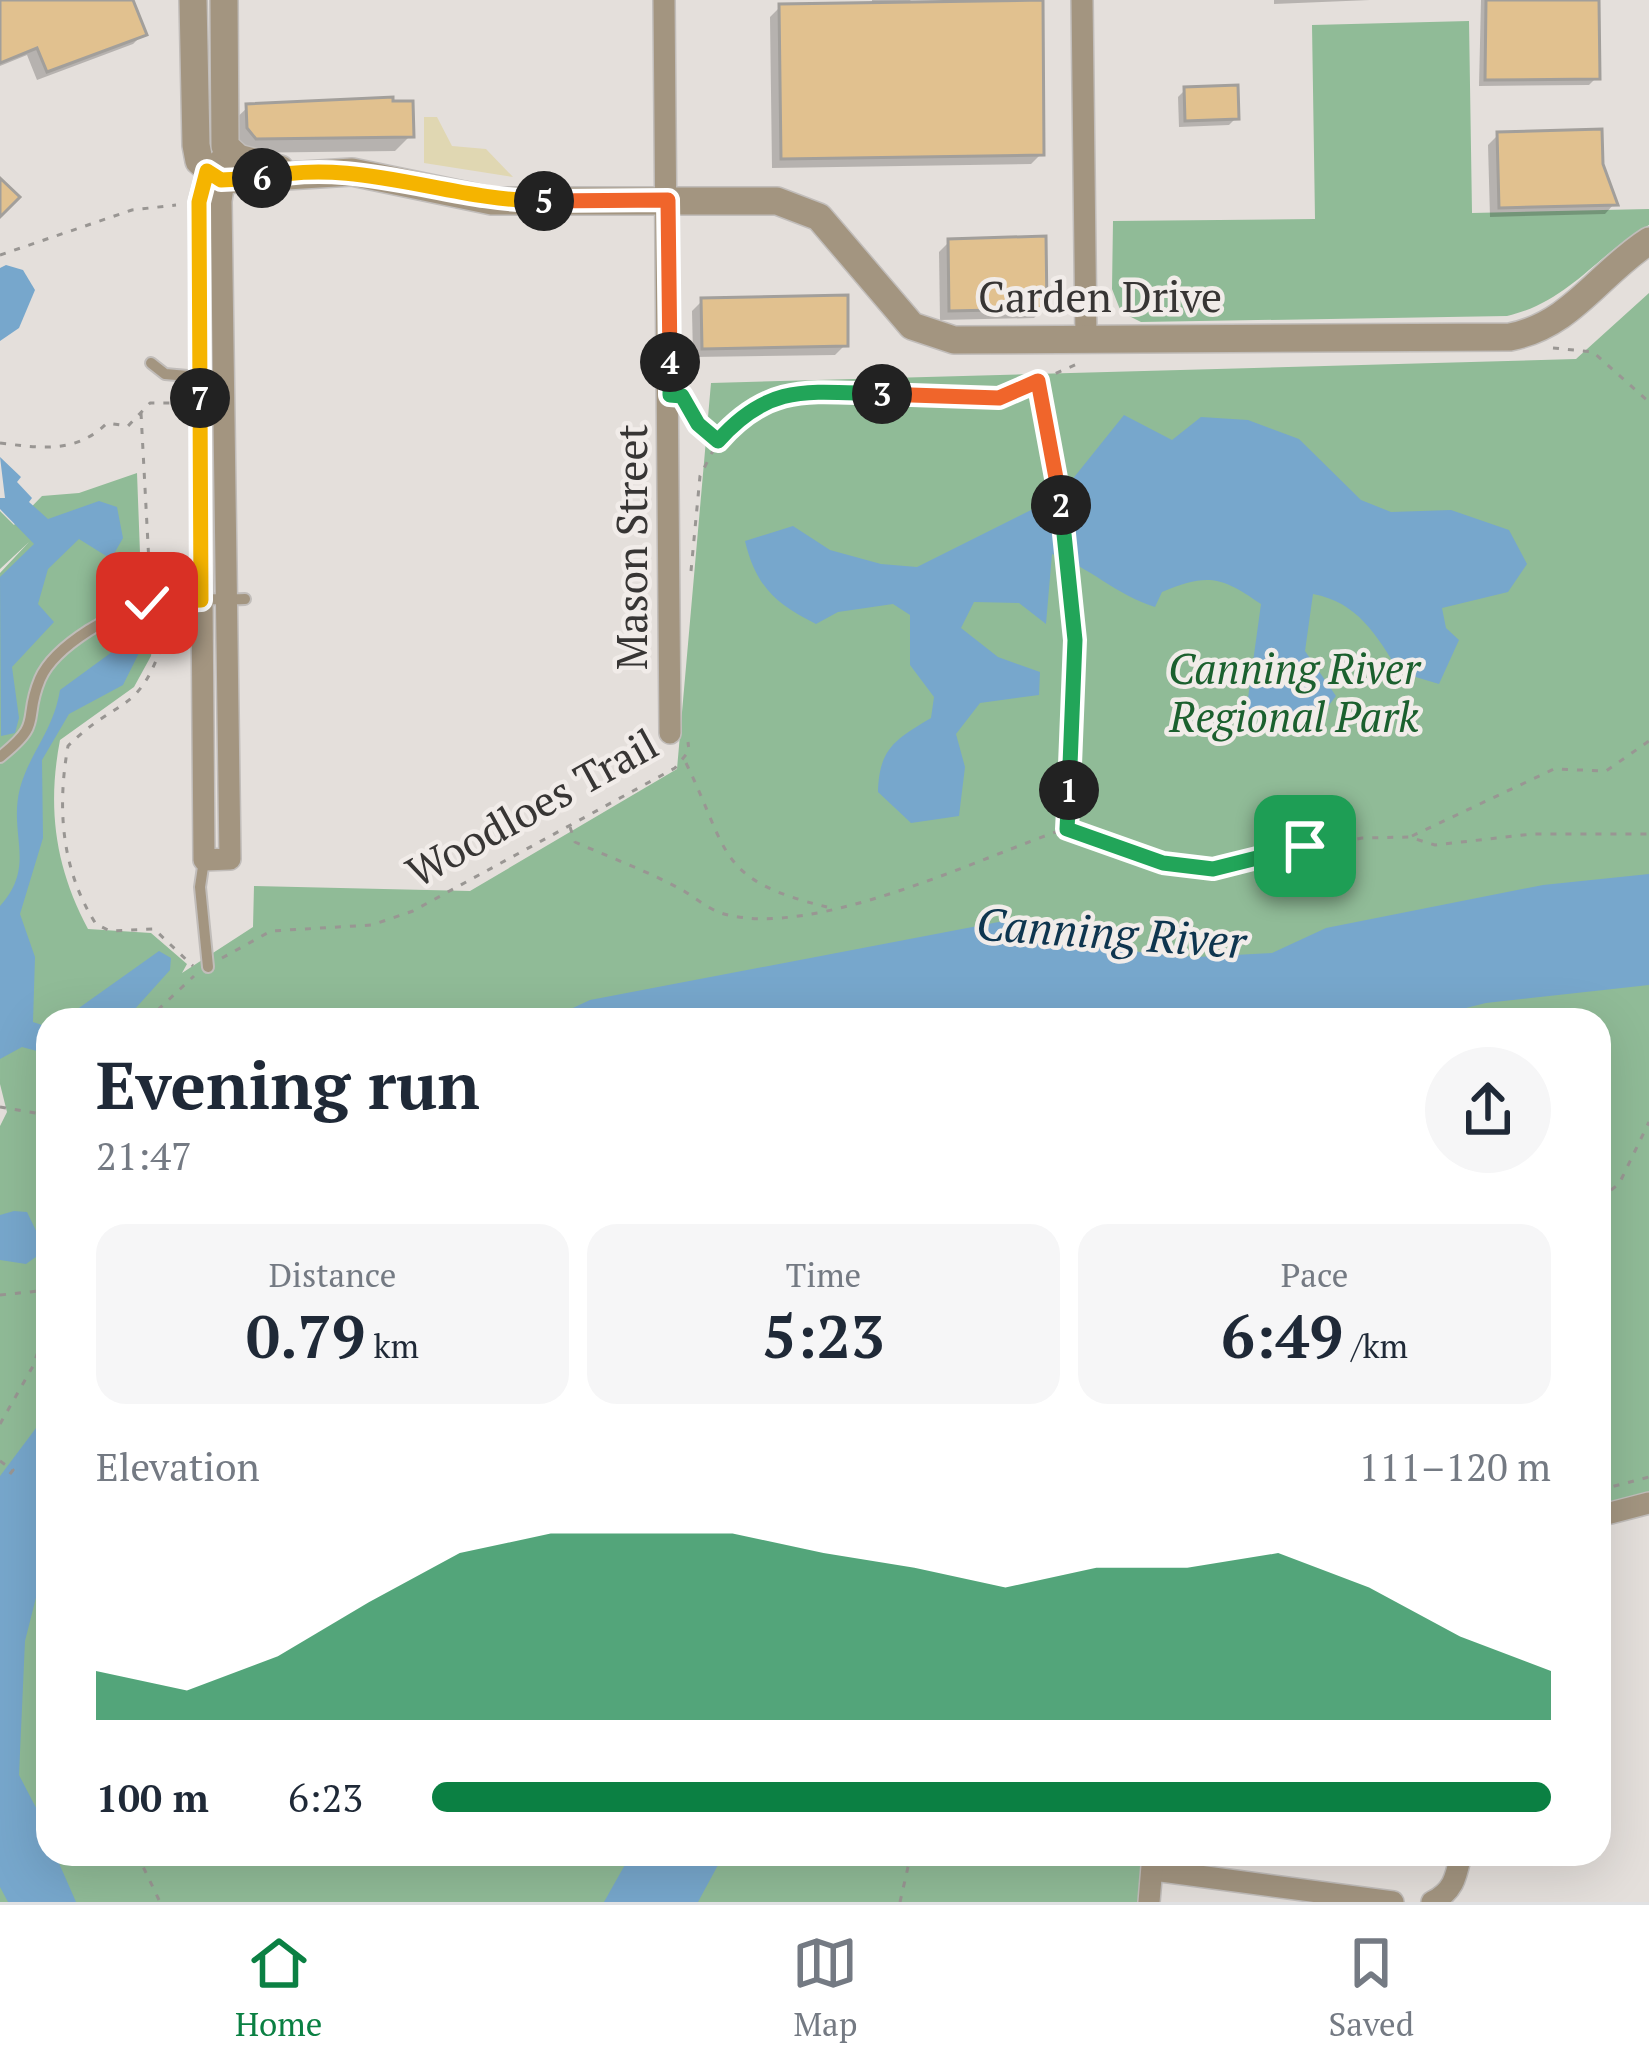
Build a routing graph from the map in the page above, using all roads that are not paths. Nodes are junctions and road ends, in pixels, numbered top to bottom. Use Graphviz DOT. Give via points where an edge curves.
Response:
graph roads {
  1 [pos="193,0"];
  2 [pos="224,0"];
  3 [pos="664,0"];
  4 [pos="1082,0"];
  5 [pos="219,168"];
  6 [pos="668,200"];
  7 [pos="1649,241"];
  8 [pos="1090,348"];
  9 [pos="151,363"];
  10 [pos="200,377"];
  11 [pos="227,378"];
  12 [pos="237,599"];
  13 [pos="201,600"];
  14 [pos="679,731"];
  15 [pos="0,757"];
  16 [pos="204,860"];
  17 [pos="203,969"];
  18 [pos="1649,1503"];
  19 [pos="1611,1513"];
  20 [pos="1153,1866"];
  21 [pos="1177,1866"];
  22 [pos="1459,1866"];
  23 [pos="1149,1902"];
  24 [pos="1393,1902"];
  25 [pos="1432,1902"];
  1 -- 5 [label="street" via="196,146"];
  2 -- 5 [label="street"];
  3 -- 6 [label="street, Mason Street"];
  4 -- 8 [label="street"];
  5 -- 6 [label="street, Carden Drive" via="390,177 492,201"];
  5 -- 10 [label="street" via="199,202"];
  5 -- 11 [label="street"];
  6 -- 8 [label="street, Carden Drive" via="777,201 819,218 912,326 954,340"];
  6 -- 14 [label="street, Mason Street"];
  7 -- 8 [label="street, Carden Drive" via="1575,308 1536,332 1510,337"];
  9 -- 10 [label="lane" via="165,374"];
  10 -- 11 [label="lane"];
  10 -- 13 [label="street"];
  11 -- 12 [label="street"];
  12 -- 13 [label="lane"];
  12 -- 16 [label="street" via="230,859"];
  13 -- 15 [label="lane" via="147,603 56,657 40,680 33,726"];
  13 -- 16 [label="street"];
  16 -- 17 [label="lane"];
  18 -- 19 [label="street"];
  20 -- 23 [label="street"];
  21 -- 24 [label="street"];
  22 -- 25 [label="street" via="1447,1894"];
}
